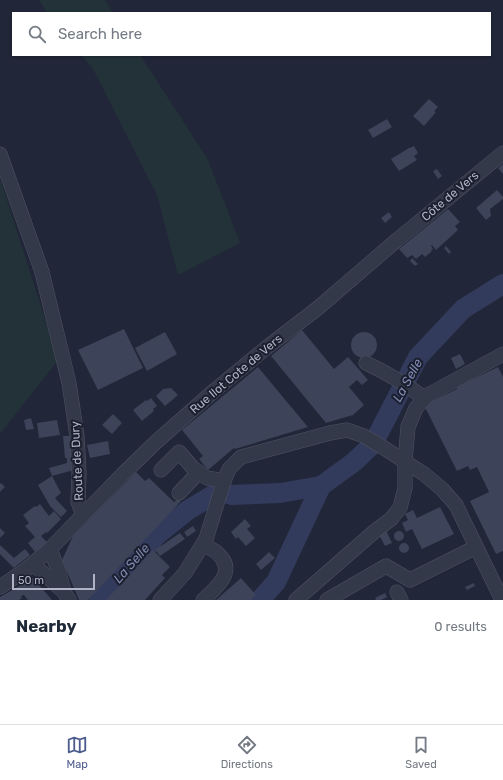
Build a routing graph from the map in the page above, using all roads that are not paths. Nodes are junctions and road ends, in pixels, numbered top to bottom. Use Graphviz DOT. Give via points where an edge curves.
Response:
graph roads {
  1 [pos="503,153"];
  2 [pos="0,154"];
  3 [pos="397,240"];
  4 [pos="503,354"];
  5 [pos="366,363"];
  6 [pos="424,398"];
  7 [pos="405,461"];
  8 [pos="161,470"];
  9 [pos="199,472"];
  10 [pos="224,484"];
  11 [pos="179,492"];
  12 [pos="83,515"];
  13 [pos="203,544"];
  14 [pos="476,548"];
  15 [pos="50,550"];
  16 [pos="33,564"];
  17 [pos="0,587"];
  18 [pos="67,596"];
  19 [pos="160,600"];
  20 [pos="204,600"];
  21 [pos="296,600"];
  22 [pos="327,600"];
  23 [pos="502,600"];
  1 -- 3 [label="street, Côte de Vers"];
  2 -- 12 [label="street, Route de Dury" via="42,272 69,383 77,436 78,502"];
  3 -- 12 [label="street, Rue Ilot Cote de Vers" via="156,442"];
  4 -- 6 [label="street"];
  5 -- 6 [label="street" via="410,386"];
  6 -- 7 [label="street" via="416,408 408,428"];
  7 -- 10 [label="street" via="364,436 347,430 241,457 229,469"];
  7 -- 14 [label="street" via="442,489 456,505"];
  7 -- 21 [label="street" via="406,488 400,508 391,519"];
  8 -- 9 [label="street" via="179,452"];
  9 -- 10 [label="street"];
  9 -- 11 [label="street"];
  10 -- 13 [label="street"];
  12 -- 15 [label="street, Rue Ilot Cote de Vers"];
  13 -- 19 [label="street" via="185,573"];
  13 -- 20 [label="street" via="220,555 226,563 226,573 219,586"];
  14 -- 22 [label="street" via="410,580 386,566"];
  14 -- 23 [label="street"];
  15 -- 16 [label="street, Rue Ilot Cote de Vers"];
  15 -- 18 [label="street"];
  16 -- 17 [label="street, Rue Ilot Cote de Vers"];
  16 -- 18 [label="street"];
}
